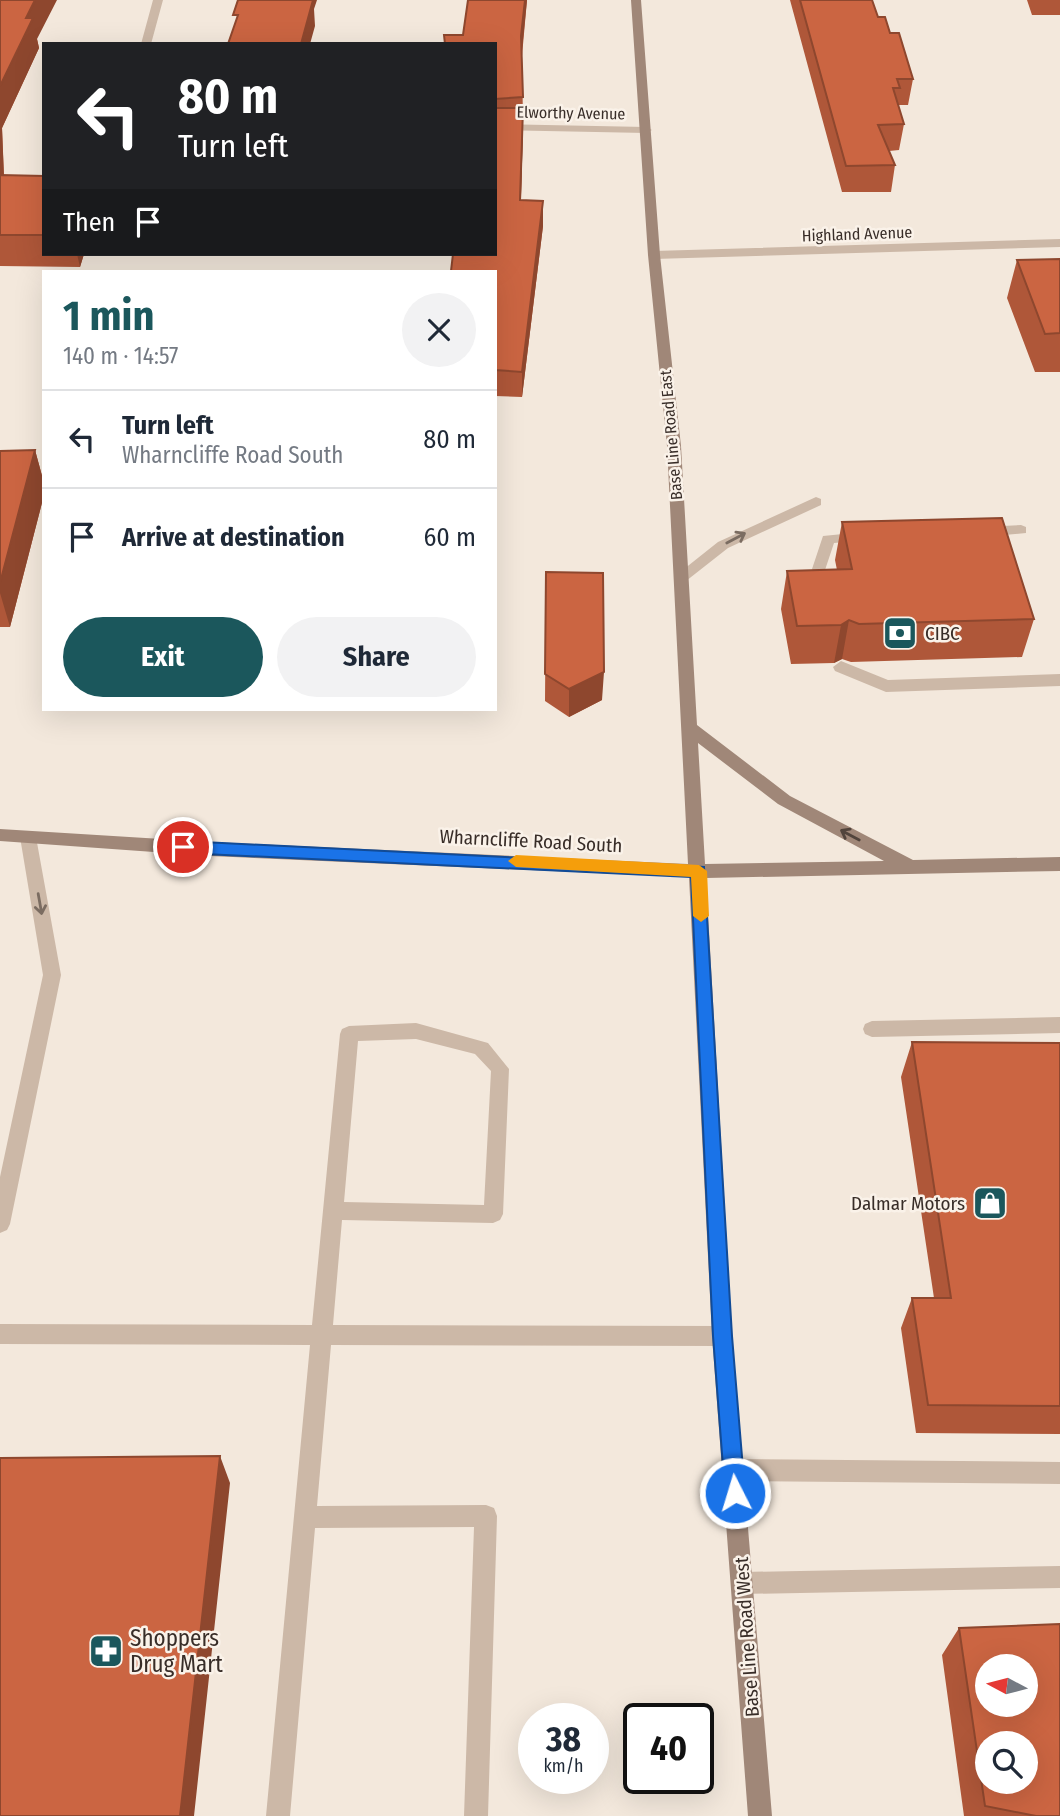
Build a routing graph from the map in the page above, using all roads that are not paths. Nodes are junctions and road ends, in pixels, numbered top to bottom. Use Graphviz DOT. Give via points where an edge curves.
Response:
graph roads {
  1 [pos="158,0"];
  2 [pos="636,0"];
  3 [pos="147,42"];
  4 [pos="497,127"];
  5 [pos="646,130"];
  6 [pos="1060,243"];
  7 [pos="654,255"];
  8 [pos="816,502"];
  9 [pos="1021,530"];
  10 [pos="966,533"];
  11 [pos="883,536"];
  12 [pos="819,569"];
  13 [pos="681,577"];
  14 [pos="841,667"];
  15 [pos="1060,680"];
  16 [pos="688,727"];
  17 [pos="0,835"];
  18 [pos="28,837"];
  19 [pos="1060,864"];
  20 [pos="910,867"];
  21 [pos="699,871"];
  22 [pos="1060,1025"];
  23 [pos="872,1029"];
  24 [pos="335,1211"];
  25 [pos="0,1224"];
  26 [pos="0,1334"];
  27 [pos="323,1336"];
  28 [pos="722,1336"];
  29 [pos="733,1470"];
  30 [pos="1060,1473"];
  31 [pos="306,1517"];
  32 [pos="1060,1577"];
  33 [pos="743,1583"];
  34 [pos="278,1816"];
  35 [pos="476,1816"];
  36 [pos="760,1816"];
  1 -- 3 [label="street"];
  2 -- 5 [label="street, Base Line Road East"];
  4 -- 5 [label="street, Elworthy Avenue"];
  5 -- 7 [label="street, Base Line Road East"];
  6 -- 7 [label="street, Highland Avenue"];
  7 -- 13 [label="street, Base Line Road East" via="674,446"];
  13 -- 8 [label="street, one-way" via="723,545"];
  9 -- 10 [label="street"];
  11 -- 12 [label="street" via="828,539"];
  13 -- 16 [label="street, Base Line Road East"];
  14 -- 15 [label="street" via="886,686"];
  20 -- 16 [label="street, one-way" via="784,800"];
  16 -- 21 [label="street, Base Line Road East"];
  17 -- 18 [label="street, Wharncliffe Road South"];
  18 -- 21 [label="street, Wharncliffe Road South"];
  18 -- 25 [label="street, one-way" via="52,975"];
  19 -- 20 [label="street, Wharncliffe Road South"];
  20 -- 21 [label="street, Wharncliffe Road South"];
  21 -- 28 [label="street, Base Line Road West"];
  22 -- 23 [label="street"];
  24 -- 24 [label="street" via="349,1034 416,1031 481,1048 500,1069 493,1214"];
  24 -- 27 [label="street"];
  26 -- 27 [label="street"];
  27 -- 28 [label="street"];
  27 -- 31 [label="street"];
  28 -- 29 [label="street, Base Line Road West"];
  29 -- 30 [label="street"];
  29 -- 33 [label="street, Base Line Road West"];
  31 -- 34 [label="street"];
  31 -- 35 [label="street" via="486,1516"];
  32 -- 33 [label="street"];
  33 -- 36 [label="street, Base Line Road West"];
}
